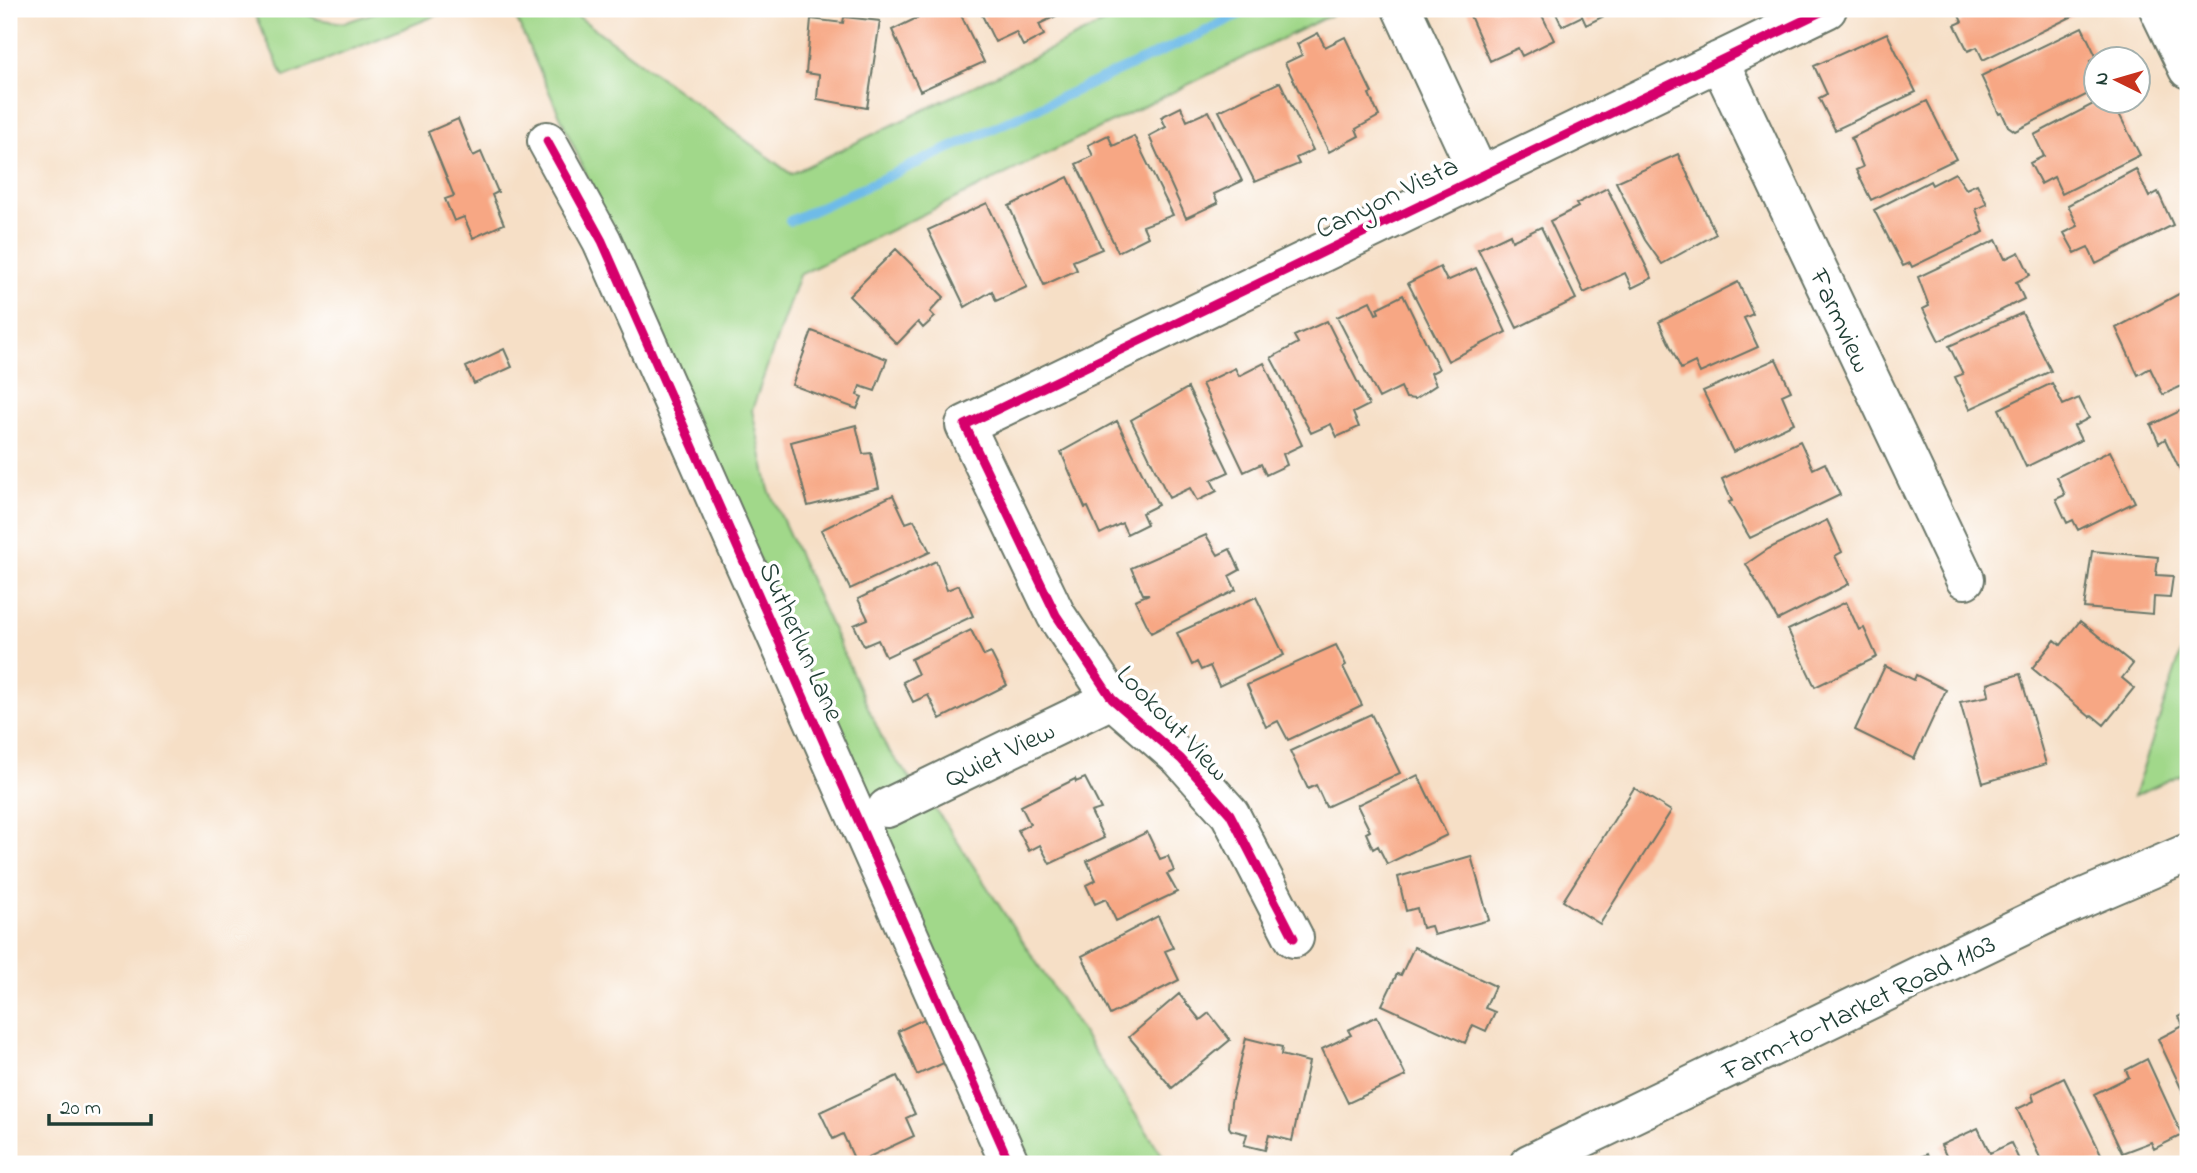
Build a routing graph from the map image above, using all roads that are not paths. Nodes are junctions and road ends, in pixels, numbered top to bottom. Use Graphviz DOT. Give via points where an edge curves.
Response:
graph roads {
  1 [pos="1402,9"];
  2 [pos="1828,9"];
  3 [pos="2159,9"];
  4 [pos="1719,61"];
  5 [pos="2188,68"];
  6 [pos="547,141"];
  7 [pos="1479,177"];
  8 [pos="965,425"];
  9 [pos="1965,579"];
  10 [pos="1111,699"];
  11 [pos="887,808"];
  12 [pos="2188,853"];
  13 [pos="1294,938"];
  14 [pos="1010,1164"];
  15 [pos="1529,1164"];
  1 -- 7 [label="street"];
  2 -- 4 [label="street, Canyon Vista"];
  3 -- 5 [label="street"];
  4 -- 7 [label="street, Canyon Vista"];
  4 -- 9 [label="street, Farmview"];
  6 -- 14 [label="street, Sutherlun Lane" via="602,241"];
  7 -- 8 [label="street, Canyon Vista"];
  8 -- 10 [label="street, Lookout View" via="1056,615"];
  10 -- 11 [label="street, Quiet View"];
  10 -- 13 [label="street, Lookout View" via="1181,760 1230,814"];
  12 -- 15 [label="street, Farm-to-Market Road 1103" via="2053,911"];
}
